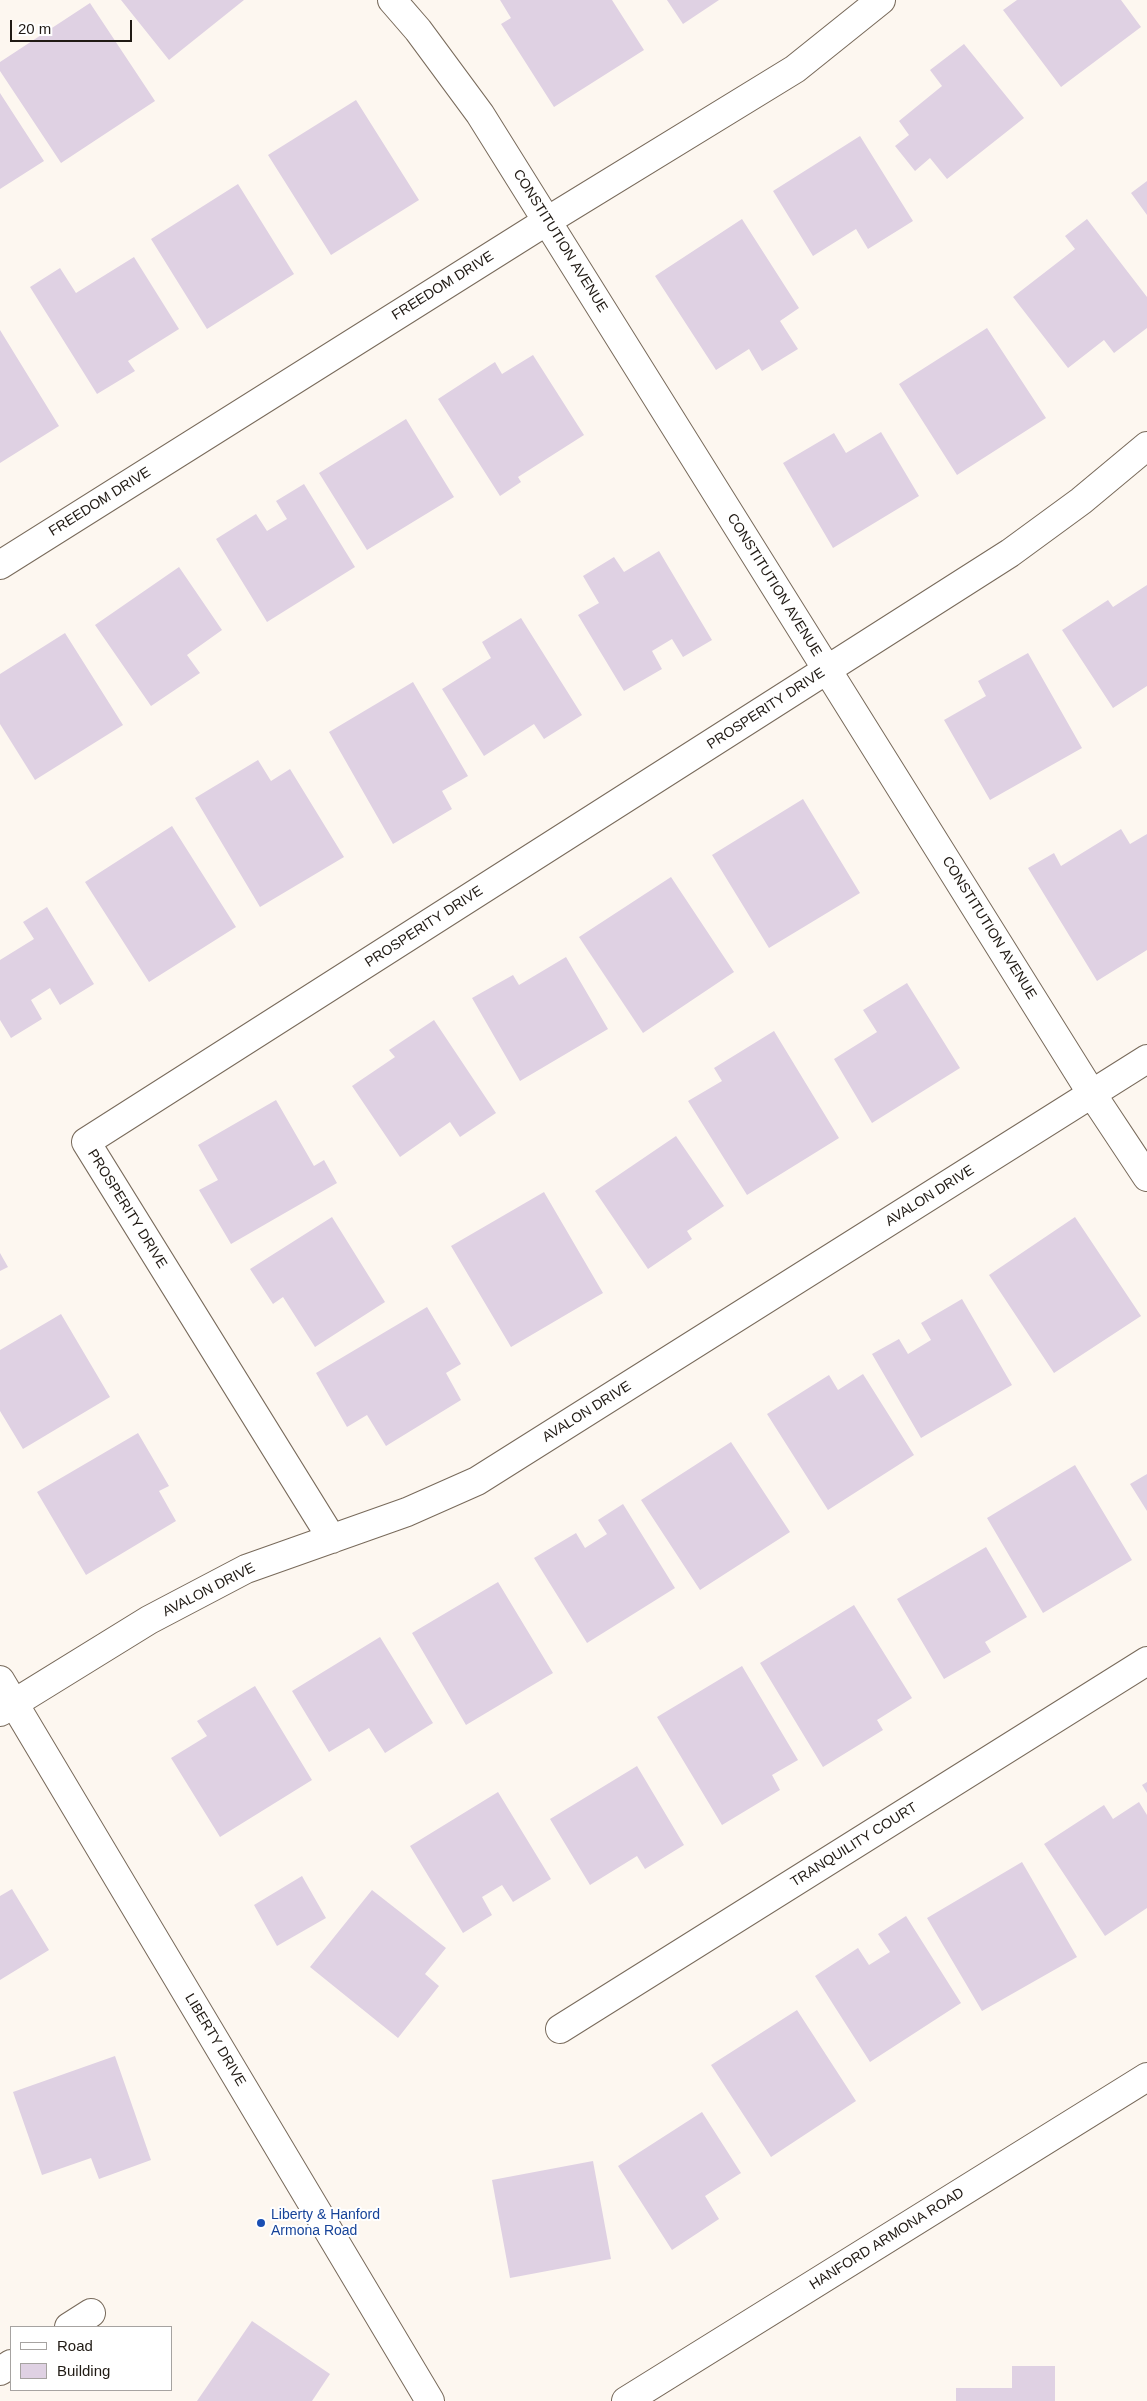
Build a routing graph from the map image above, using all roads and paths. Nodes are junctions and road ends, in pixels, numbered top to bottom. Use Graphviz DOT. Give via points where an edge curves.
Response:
graph roads {
  1 [pos="392,0"];
  2 [pos="881,0"];
  3 [pos="547,221"];
  4 [pos="1147,446"];
  5 [pos="0,565"];
  6 [pos="827,669"];
  7 [pos="1147,1059"];
  8 [pos="1092,1094"];
  9 [pos="1147,1177"];
  10 [pos="332,1539"];
  11 [pos="1147,1661"];
  12 [pos="0,1680"];
  13 [pos="7,1707"];
  14 [pos="560,2029"];
  15 [pos="1147,2077"];
  16 [pos="91,2313"];
  17 [pos="71,2326"];
  18 [pos="430,2401"];
  19 [pos="626,2401"];
  1 -- 3 [label="street, CONSTITUTION AVENUE" via="480,114"];
  2 -- 3 [label="street, FREEDOM DRIVE" via="795,69"];
  3 -- 5 [label="street, FREEDOM DRIVE"];
  3 -- 6 [label="street, CONSTITUTION AVENUE"];
  4 -- 6 [label="street, PROSPERITY DRIVE" via="1081,502 1010,553"];
  6 -- 8 [label="street, CONSTITUTION AVENUE"];
  6 -- 10 [label="street, PROSPERITY DRIVE" via="86,1142"];
  7 -- 8 [label="street, AVALON DRIVE"];
  8 -- 9 [label="street, CONSTITUTION AVENUE"];
  8 -- 10 [label="street, AVALON DRIVE" via="477,1481 407,1512"];
  10 -- 13 [label="street, AVALON DRIVE" via="246,1569 149,1620"];
  11 -- 14 [label="street, TRANQUILITY COURT"];
  12 -- 13 [label="street, LIBERTY DRIVE"];
  13 -- 18 [label="street, LIBERTY DRIVE"];
  15 -- 19 [label="street, HANFORD ARMONA ROAD"];
  16 -- 17 [label="street"];
}
